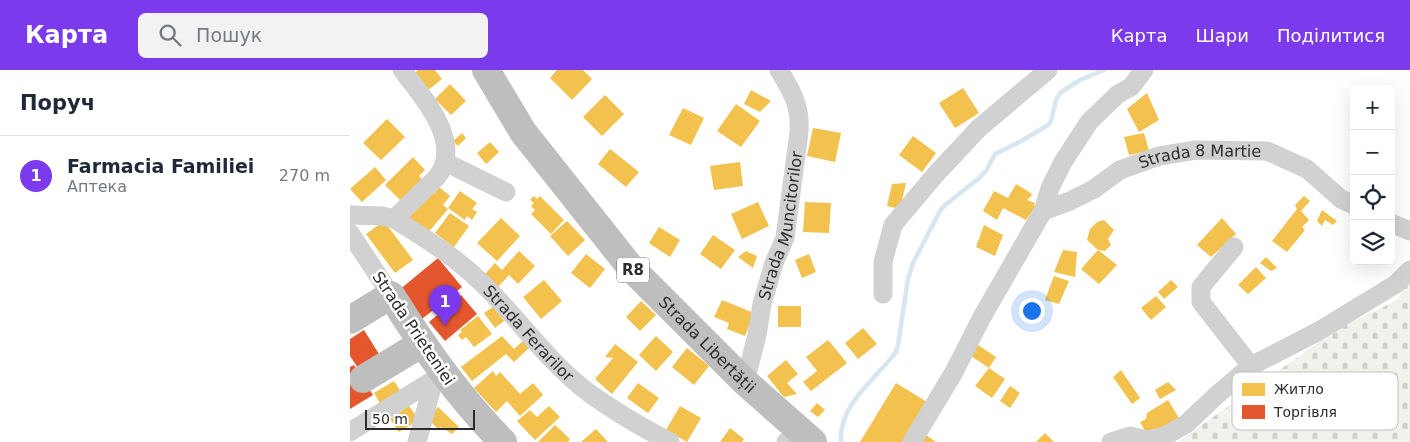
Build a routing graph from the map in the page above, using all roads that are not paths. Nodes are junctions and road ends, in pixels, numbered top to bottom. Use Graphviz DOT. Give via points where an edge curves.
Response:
graph roads {
  1 [pos="402,70"];
  2 [pos="486,70"];
  3 [pos="779,70"];
  4 [pos="1048,70"];
  5 [pos="1129,70"];
  6 [pos="1144,70"];
  7 [pos="1118,94"];
  8 [pos="445,162"];
  9 [pos="506,192"];
  10 [pos="1350,203"];
  11 [pos="1043,211"];
  12 [pos="350,214"];
  13 [pos="394,219"];
  14 [pos="1395,225"];
  15 [pos="1410,231"];
  16 [pos="350,233"];
  17 [pos="1234,248"];
  18 [pos="1410,270"];
  19 [pos="883,294"];
  20 [pos="390,295"];
  21 [pos="350,320"];
  22 [pos="421,344"];
  23 [pos="1251,366"];
  24 [pos="1244,372"];
  25 [pos="439,377"];
  26 [pos="363,378"];
  27 [pos="745,382"];
  28 [pos="1232,382"];
  29 [pos="350,432"];
  30 [pos="417,442"];
  31 [pos="503,442"];
  32 [pos="670,442"];
  33 [pos="786,442"];
  34 [pos="802,442"];
  35 [pos="813,442"];
  36 [pos="912,442"];
  37 [pos="1111,442"];
  1 -- 8 [label="street" via="433,112 443,132"];
  2 -- 27 [label="highway, Strada Libertății / R8" via="527,138 618,253"];
  3 -- 27 [label="street, Strada Muncitorilor" via="800,117 798,142 785,238 762,304 758,336"];
  4 -- 19 [label="street" via="979,128 893,225 883,262"];
  5 -- 7 [label="street"];
  6 -- 7 [label="street" via="1131,87"];
  7 -- 11 [label="street" via="1089,122 1063,162"];
  8 -- 9 [label="street"];
  8 -- 13 [label="street" via="430,184"];
  10 -- 11 [label="street, Strada 8 Martie" via="1307,169 1268,151 1196,150 1159,156 1120,170 1094,189"];
  11 -- 36 [label="street"];
  12 -- 13 [label="street, Strada Ferarilor"];
  13 -- 32 [label="street, Strada Ferarilor" via="456,260 483,283 552,360 588,392"];
  14 -- 15 [label="street"];
  16 -- 20 [label="street, Strada Prieteniei"];
  17 -- 23 [label="street" via="1201,287 1202,302"];
  18 -- 23 [label="street" via="1396,284 1317,332"];
  20 -- 21 [label="highway"];
  20 -- 22 [label="highway, Strada Prieteniei"];
  22 -- 25 [label="highway, Strada Prieteniei"];
  22 -- 26 [label="highway"];
  23 -- 24 [label="street"];
  25 -- 29 [label="street"];
  25 -- 30 [label="street"];
  25 -- 31 [label="highway, Strada Prieteniei"];
  27 -- 35 [label="highway, Strada Libertății / R8"];
  28 -- 37 [label="street" via="1186,424 1165,436 1147,440 1130,436"];
  33 -- 34 [label="street"];
}
